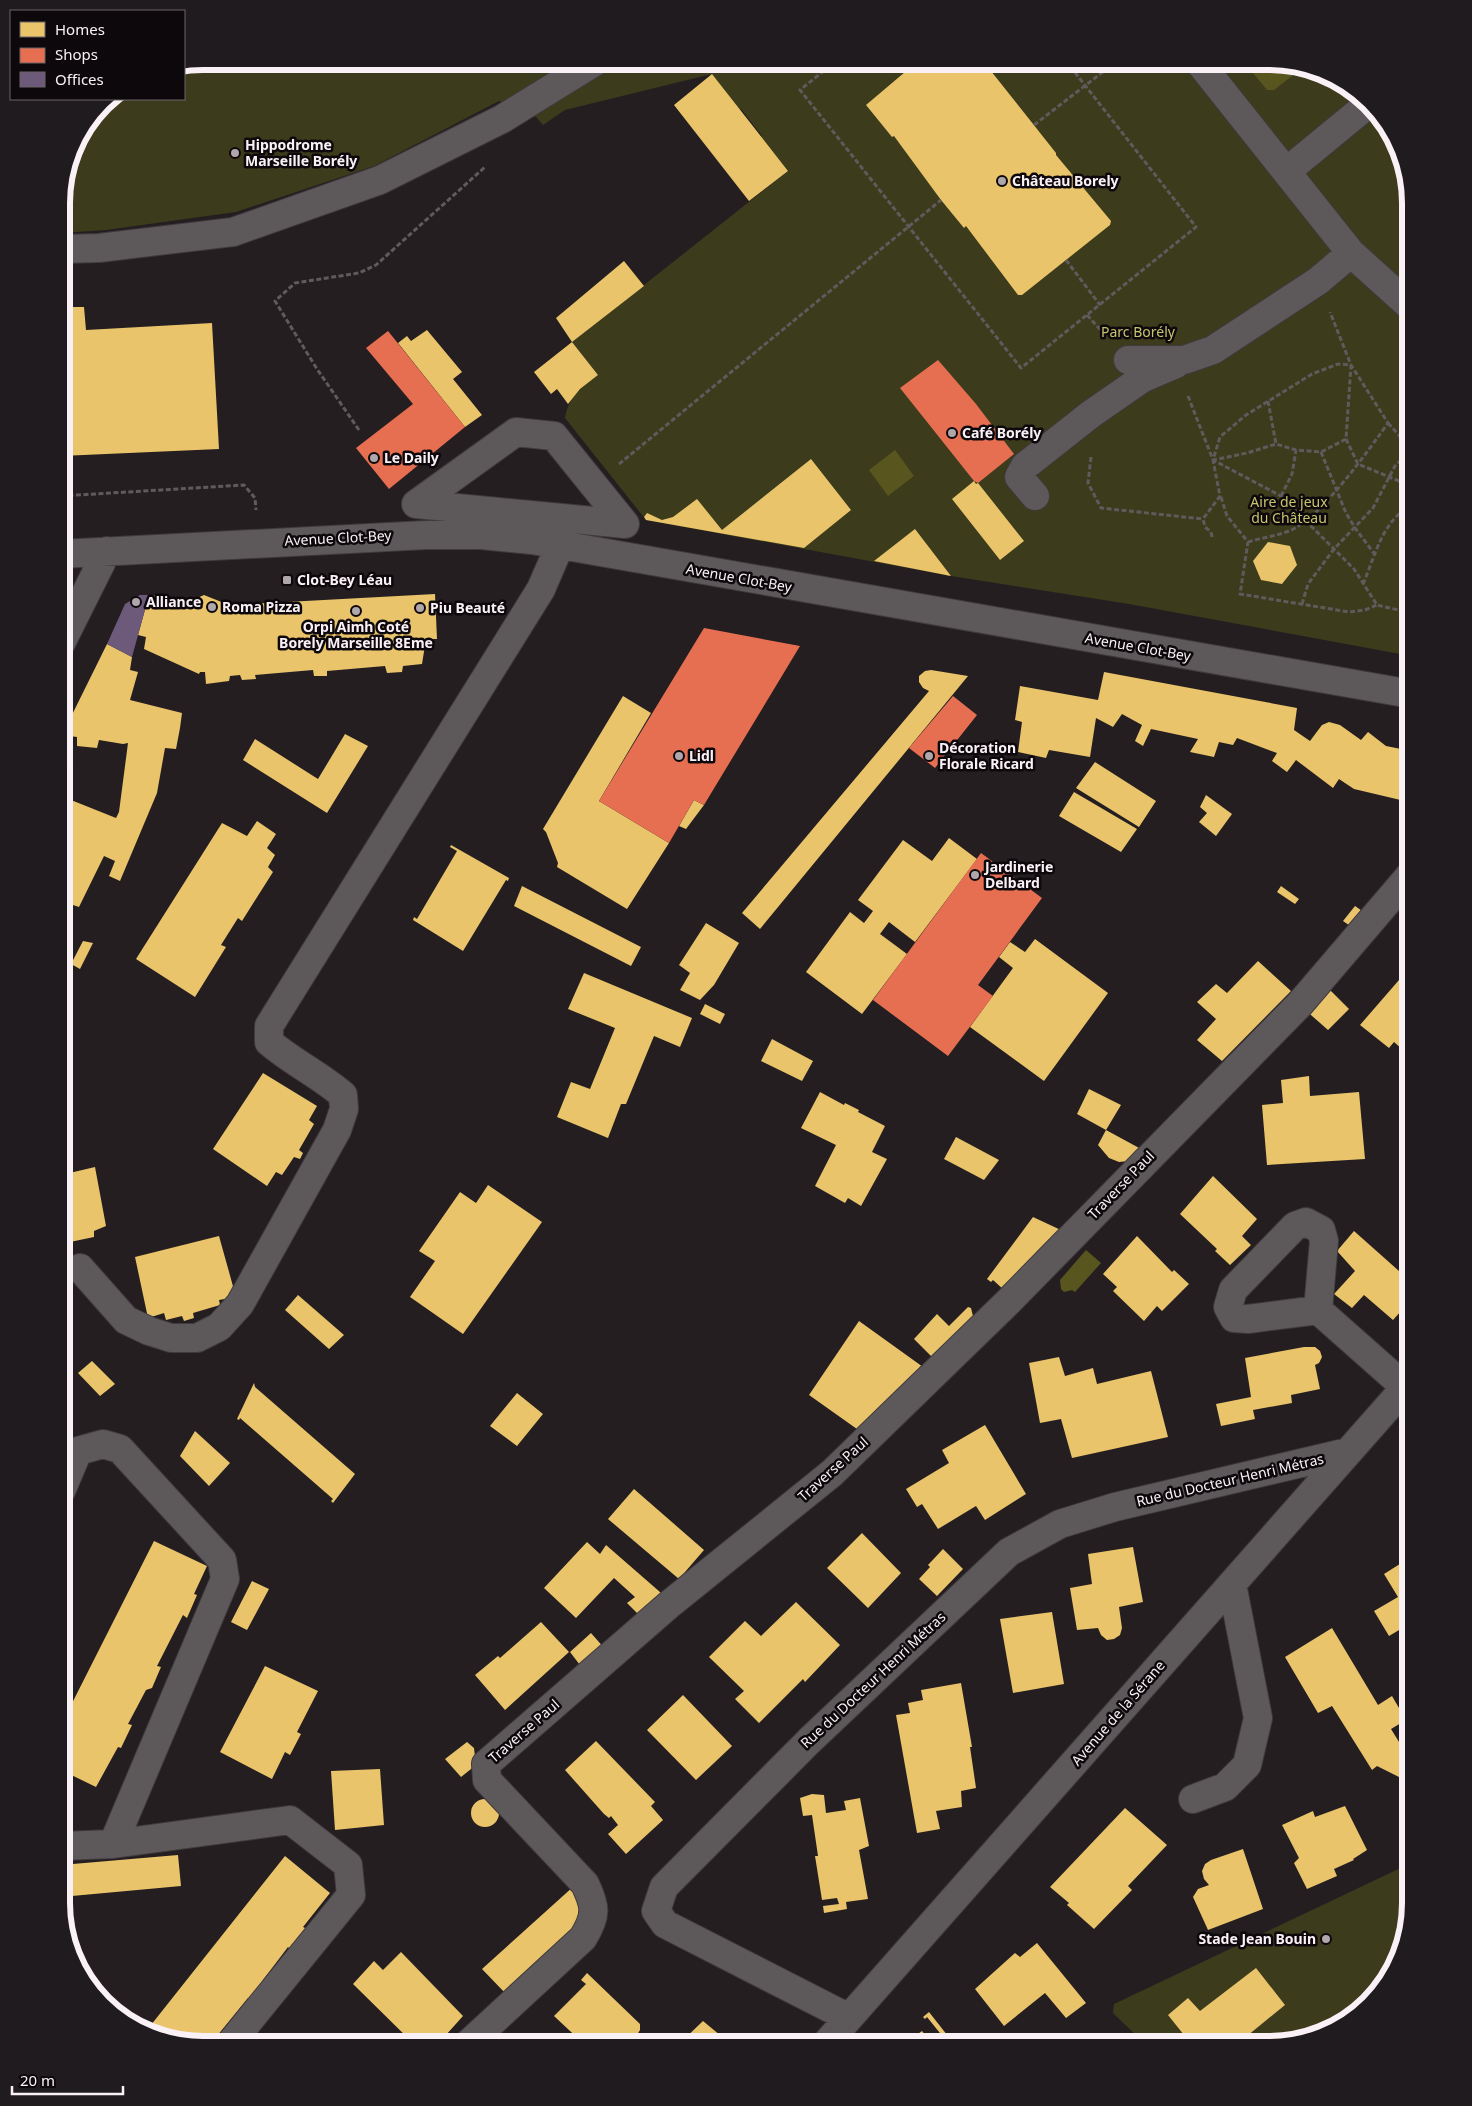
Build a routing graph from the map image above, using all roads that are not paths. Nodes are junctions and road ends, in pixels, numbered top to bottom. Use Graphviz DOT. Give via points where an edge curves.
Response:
graph roads {
  1 [pos="581,70"];
  2 [pos="1205,70"];
  3 [pos="1363,109"];
  4 [pos="1286,171"];
  5 [pos="70,249"];
  6 [pos="1351,253"];
  7 [pos="1402,299"];
  8 [pos="1128,360"];
  9 [pos="1184,360"];
  10 [pos="604,476"];
  11 [pos="1035,496"];
  12 [pos="558,518"];
  13 [pos="532,540"];
  14 [pos="560,545"];
  15 [pos="107,551"];
  16 [pos="70,553"];
  17 [pos="70,627"];
  18 [pos="1402,692"];
  19 [pos="1402,885"];
  20 [pos="80,1268"];
  21 [pos="1318,1310"];
  22 [pos="1402,1379"];
  23 [pos="1402,1391"];
  24 [pos="1348,1452"];
  25 [pos="70,1470"];
  26 [pos="1232,1584"];
  27 [pos="1193,1799"];
  28 [pos="112,1844"];
  29 [pos="70,1846"];
  30 [pos="849,2018"];
  31 [pos="236,2036"];
  32 [pos="476,2036"];
  33 [pos="833,2036"];
  1 -- 5 [label="street" via="502,119 380,180 233,232"];
  2 -- 4 [label="street"];
  3 -- 4 [label="street"];
  4 -- 6 [label="street"];
  6 -- 7 [label="street"];
  6 -- 9 [label="street" via="1318,281 1213,350"];
  8 -- 9 [label="street"];
  9 -- 11 [label="street" via="1143,378 1090,414 1025,466 1019,478"];
  10 -- 12 [label="street"];
  10 -- 12 [label="street" via="626,524"];
  10 -- 12 [label="street" via="554,436 516,432 416,504"];
  12 -- 13 [label="street"];
  13 -- 14 [label="street, Avenue Clot-Bey"];
  13 -- 15 [label="street, Avenue Clot-Bey" via="426,534"];
  14 -- 18 [label="street, Avenue Clot-Bey"];
  14 -- 20 [label="street" via="541,589 269,1026 269,1042 343,1095 344,1109 337,1130 240,1304 219,1327 197,1338 171,1338 126,1320"];
  15 -- 16 [label="street, Avenue Clot-Bey"];
  15 -- 17 [label="street"];
  19 -- 32 [label="street, Traverse Paul" via="1299,1005 1009,1301 832,1473 671,1603 486,1764 487,1780 585,1884 594,1904 593,1922 584,1938"];
  21 -- 22 [label="street"];
  23 -- 24 [label="street, Avenue de la Sérane"];
  24 -- 26 [label="street, Avenue de la Sérane"];
  24 -- 30 [label="street, Rue du Docteur Henri Métras" via="1060,1524 1009,1552 808,1741 664,1886 656,1911 665,1924"];
  25 -- 28 [label="street" via="78,1451 103,1444 120,1448 222,1560 224,1579"];
  26 -- 27 [label="street" via="1258,1718 1247,1765 1225,1787"];
  26 -- 30 [label="street, Avenue de la Sérane"];
  28 -- 29 [label="street"];
  28 -- 31 [label="street" via="290,1820 348,1865 351,1895"];
  30 -- 33 [label="street, Avenue de la Sérane"];
}
